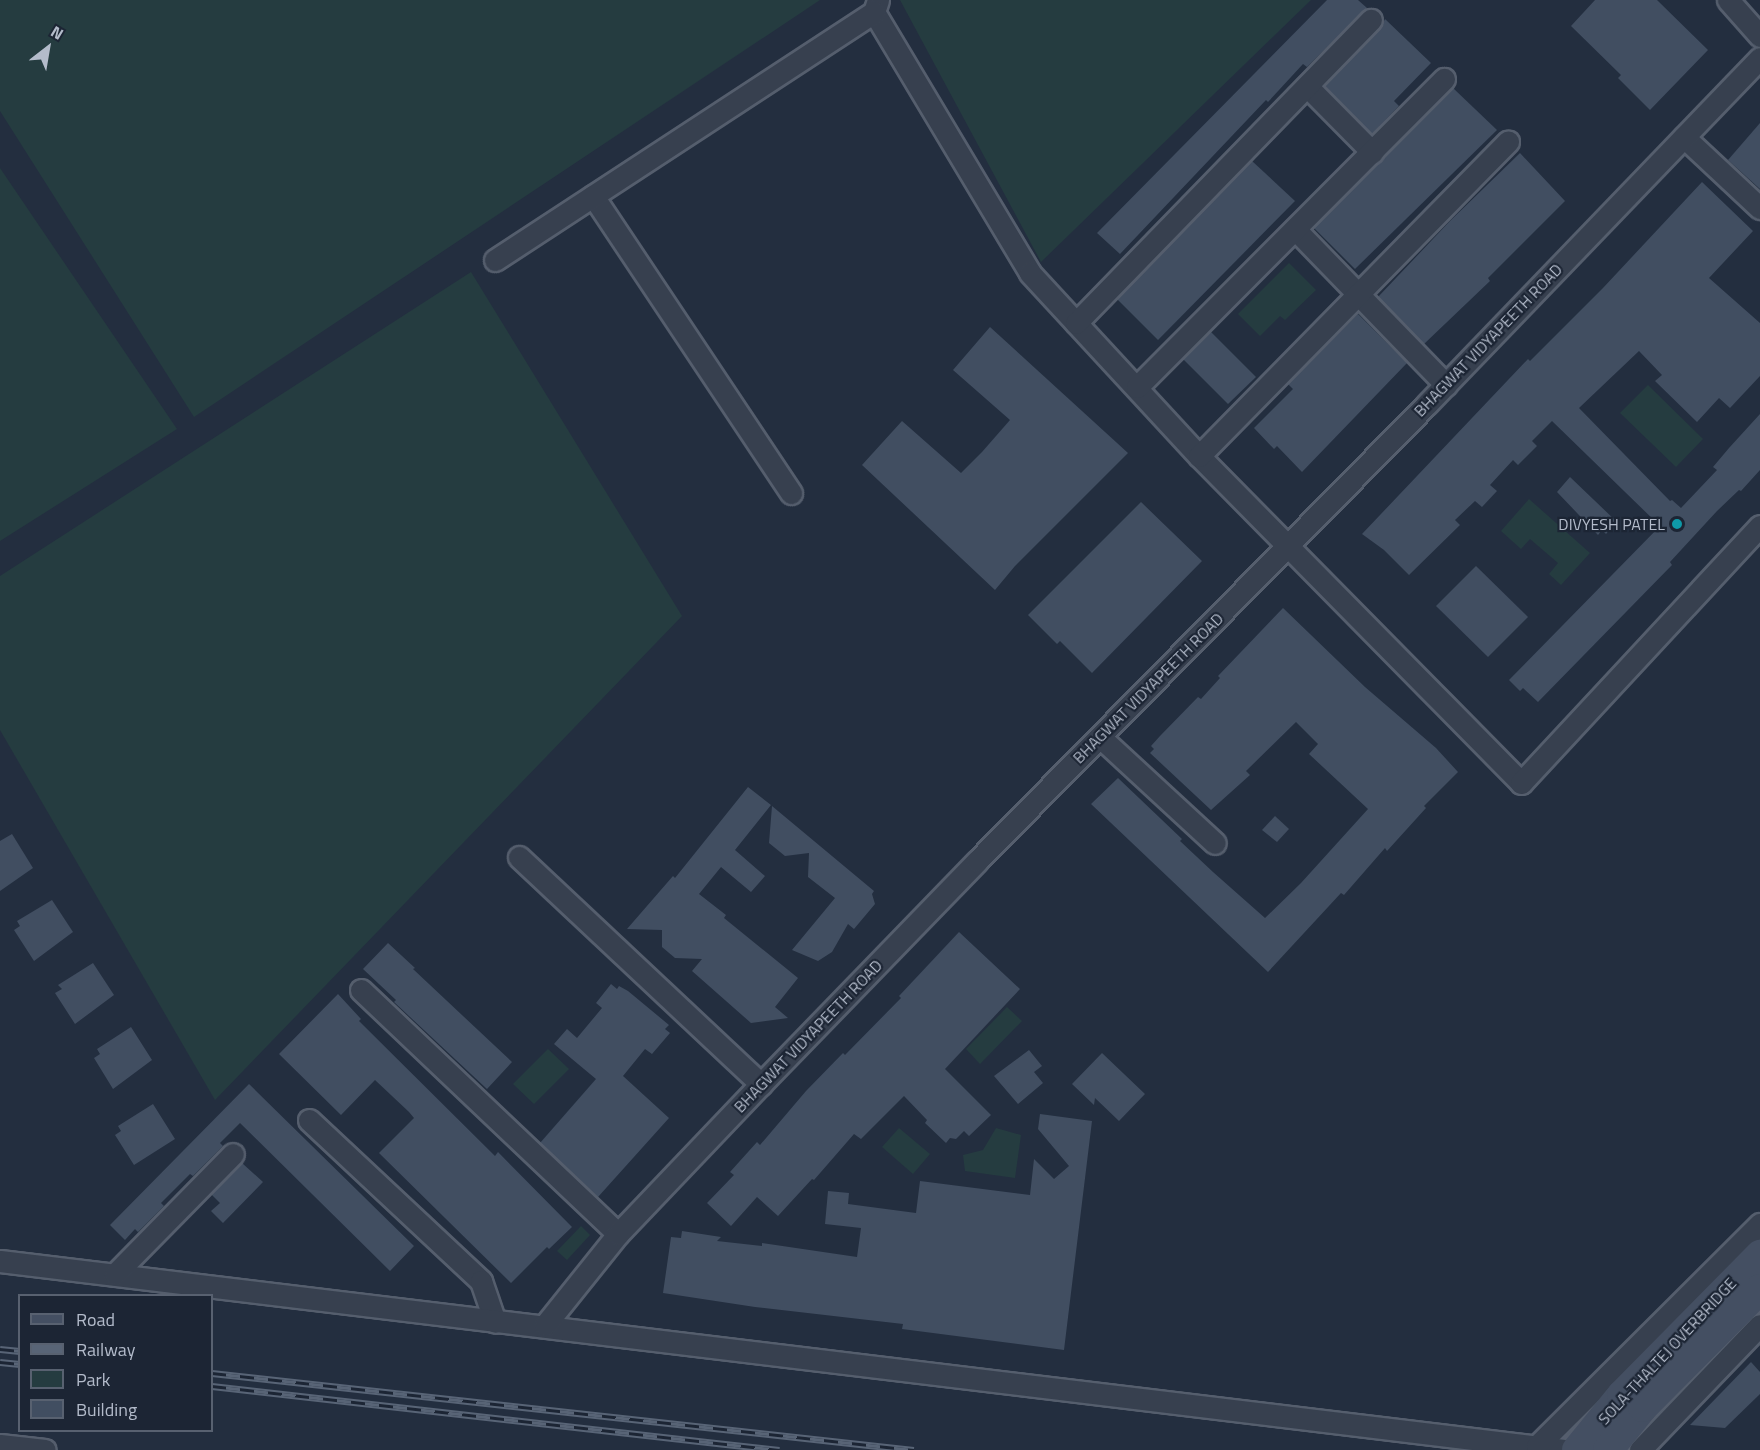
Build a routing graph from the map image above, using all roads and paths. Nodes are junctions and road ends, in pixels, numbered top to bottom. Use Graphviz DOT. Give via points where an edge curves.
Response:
graph roads {
  1 [pos="1728,0"];
  2 [pos="876,6"];
  3 [pos="1371,20"];
  4 [pos="1760,36"];
  5 [pos="1760,58"];
  6 [pos="1444,79"];
  7 [pos="1307,86"];
  8 [pos="1684,137"];
  9 [pos="1508,142"];
  10 [pos="1372,152"];
  11 [pos="593,196"];
  12 [pos="1760,208"];
  13 [pos="1294,229"];
  14 [pos="495,260"];
  15 [pos="1358,294"];
  16 [pos="1076,323"];
  17 [pos="1446,385"];
  18 [pos="1137,387"];
  19 [pos="1199,456"];
  20 [pos="790,492"];
  21 [pos="1760,526"];
  22 [pos="1289,545"];
  23 [pos="1100,737"];
  24 [pos="1215,843"];
  25 [pos="519,857"];
  26 [pos="361,990"];
  27 [pos="761,1084"];
  28 [pos="309,1120"];
  29 [pos="233,1154"];
  30 [pos="1760,1224"];
  31 [pos="618,1234"];
  32 [pos="1760,1254"];
  33 [pos="0,1261"];
  34 [pos="115,1274"];
  35 [pos="1760,1289"];
  36 [pos="495,1322"];
  37 [pos="545,1325"];
  38 [pos="1760,1325"];
  39 [pos="0,1445"];
  40 [pos="1537,1446"];
  41 [pos="45,1450"];
  42 [pos="1564,1450"];
  43 [pos="1576,1450"];
  44 [pos="1608,1450"];
  45 [pos="1640,1450"];
  1 -- 4 [label="street"];
  2 -- 11 [label="street"];
  2 -- 16 [label="street" via="1030,273"];
  3 -- 7 [label="street"];
  5 -- 8 [label="street, BHAGWAT VIDYAPEETH ROAD"];
  6 -- 10 [label="street"];
  7 -- 10 [label="street"];
  7 -- 16 [label="street"];
  8 -- 12 [label="street"];
  8 -- 17 [label="street, BHAGWAT VIDYAPEETH ROAD"];
  9 -- 15 [label="street"];
  10 -- 13 [label="street"];
  11 -- 14 [label="street"];
  11 -- 20 [label="street"];
  13 -- 15 [label="street"];
  13 -- 18 [label="street"];
  15 -- 17 [label="street"];
  15 -- 19 [label="street"];
  16 -- 18 [label="street"];
  17 -- 22 [label="street, BHAGWAT VIDYAPEETH ROAD"];
  18 -- 19 [label="street"];
  19 -- 22 [label="street"];
  21 -- 22 [label="street" via="1521,783"];
  22 -- 23 [label="street, BHAGWAT VIDYAPEETH ROAD"];
  23 -- 24 [label="street"];
  23 -- 27 [label="street, BHAGWAT VIDYAPEETH ROAD"];
  25 -- 27 [label="street"];
  26 -- 31 [label="street"];
  27 -- 31 [label="street, BHAGWAT VIDYAPEETH ROAD"];
  28 -- 36 [label="street" via="481,1281"];
  29 -- 34 [label="street"];
  30 -- 40 [label="street"];
  31 -- 37 [label="street, BHAGWAT VIDYAPEETH ROAD"];
  32 -- 43 [label="street, SOLA-THALTEJ OVERBRIDGE" via="1622,1395"];
  33 -- 34 [label="street"];
  34 -- 36 [label="street"];
  35 -- 44 [label="street, SOLA-THALTEJ OVERBRIDGE" via="1643,1407"];
  36 -- 37 [label="street"];
  37 -- 40 [label="street"];
  38 -- 45 [label="street"];
  39 -- 41 [label="street"];
  40 -- 42 [label="street"];
}
